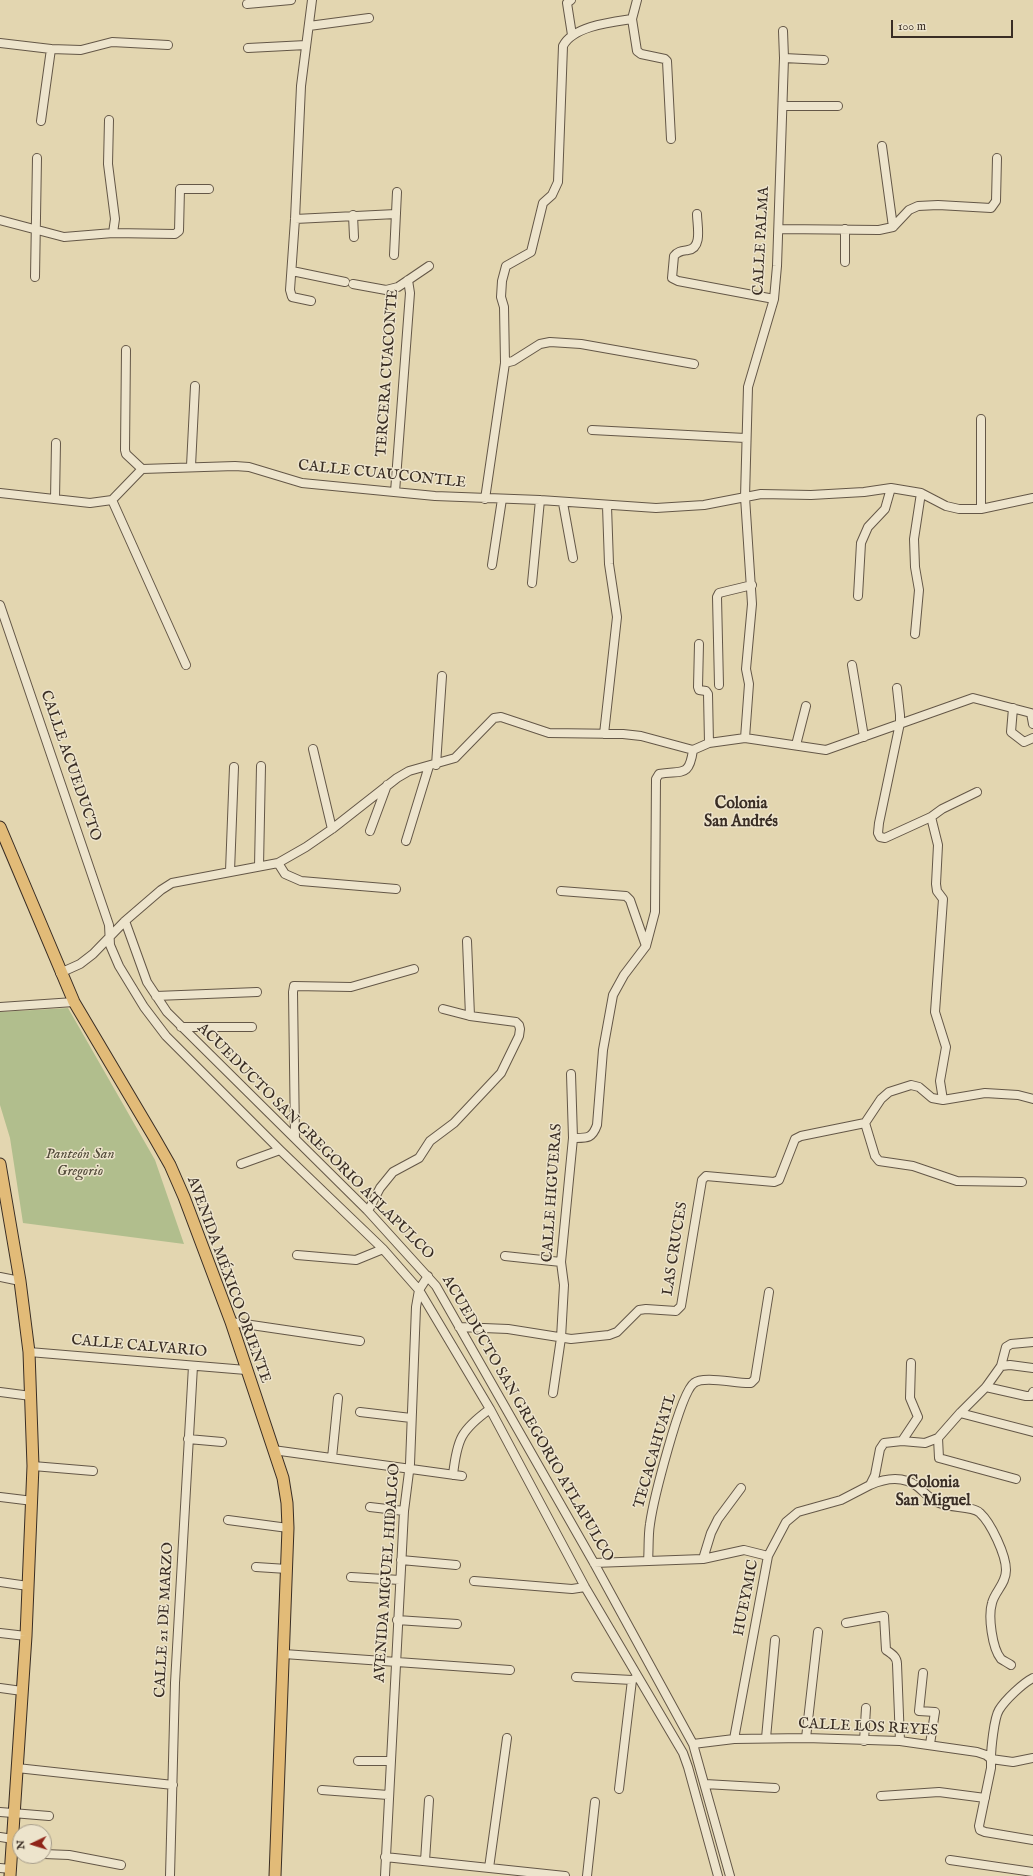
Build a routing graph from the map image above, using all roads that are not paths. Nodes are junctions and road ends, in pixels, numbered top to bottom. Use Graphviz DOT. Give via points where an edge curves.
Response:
graph roads {
  1 [pos="291,0"];
  2 [pos="312,0"];
  3 [pos="571,0"];
  4 [pos="638,0"];
  5 [pos="247,4"];
  6 [pos="369,18"];
  7 [pos="632,19"];
  8 [pos="309,26"];
  9 [pos="783,31"];
  10 [pos="572,35"];
  11 [pos="0,43"];
  12 [pos="168,45"];
  13 [pos="306,45"];
  14 [pos="248,48"];
  15 [pos="51,49"];
  16 [pos="784,58"];
  17 [pos="824,60"];
  18 [pos="783,106"];
  19 [pos="838,106"];
  20 [pos="109,120"];
  21 [pos="41,121"];
  22 [pos="671,139"];
  23 [pos="882,146"];
  24 [pos="37,158"];
  25 [pos="997,158"];
  26 [pos="209,189"];
  27 [pos="397,192"];
  28 [pos="396,214"];
  29 [pos="697,214"];
  30 [pos="353,215"];
  31 [pos="295,219"];
  32 [pos="0,220"];
  33 [pos="893,227"];
  34 [pos="35,228"];
  35 [pos="779,229"];
  36 [pos="845,229"];
  37 [pos="113,233"];
  38 [pos="354,237"];
  39 [pos="394,255"];
  40 [pos="845,262"];
  41 [pos="429,266"];
  42 [pos="292,271"];
  43 [pos="35,277"];
  44 [pos="408,280"];
  45 [pos="774,299"];
  46 [pos="311,302"];
  47 [pos="126,350"];
  48 [pos="506,363"];
  49 [pos="694,364"];
  50 [pos="195,386"];
  51 [pos="981,419"];
  52 [pos="592,430"];
  53 [pos="746,438"];
  54 [pos="56,444"];
  55 [pos="191,466"];
  56 [pos="142,469"];
  57 [pos="891,488"];
  58 [pos="395,492"];
  59 [pos="0,493"];
  60 [pos="921,493"];
  61 [pos="745,497"];
  62 [pos="55,498"];
  63 [pos="1033,498"];
  64 [pos="485,499"];
  65 [pos="502,499"];
  66 [pos="112,500"];
  67 [pos="540,500"];
  68 [pos="563,503"];
  69 [pos="607,506"];
  70 [pos="981,509"];
  71 [pos="573,558"];
  72 [pos="492,565"];
  73 [pos="532,583"];
  74 [pos="752,585"];
  75 [pos="858,596"];
  76 [pos="0,605"];
  77 [pos="915,634"];
  78 [pos="699,644"];
  79 [pos="186,664"];
  80 [pos="852,665"];
  81 [pos="442,676"];
  82 [pos="719,685"];
  83 [pos="897,688"];
  84 [pos="806,706"];
  85 [pos="1013,708"];
  86 [pos="900,723"];
  87 [pos="1033,724"];
  88 [pos="604,734"];
  89 [pos="864,737"];
  90 [pos="745,738"];
  91 [pos="1033,738"];
  92 [pos="709,743"];
  93 [pos="796,745"];
  94 [pos="313,749"];
  95 [pos="693,750"];
  96 [pos="261,766"];
  97 [pos="432,766"];
  98 [pos="234,767"];
  99 [pos="387,785"];
  100 [pos="976,792"];
  101 [pos="931,817"];
  102 [pos="0,827"];
  103 [pos="332,829"];
  104 [pos="370,831"];
  105 [pos="406,841"];
  106 [pos="278,863"];
  107 [pos="259,866"];
  108 [pos="230,871"];
  109 [pos="396,889"];
  110 [pos="561,891"];
  111 [pos="125,921"];
  112 [pos="110,936"];
  113 [pos="467,941"];
  114 [pos="646,946"];
  115 [pos="414,969"];
  116 [pos="60,973"];
  117 [pos="257,992"];
  118 [pos="156,996"];
  119 [pos="74,1002"];
  120 [pos="0,1007"];
  121 [pos="443,1009"];
  122 [pos="470,1016"];
  123 [pos="181,1027"];
  124 [pos="252,1027"];
  125 [pos="571,1074"];
  126 [pos="1033,1099"];
  127 [pos="943,1100"];
  128 [pos="866,1123"];
  129 [pos="295,1138"];
  130 [pos="573,1138"];
  131 [pos="280,1150"];
  132 [pos="241,1164"];
  133 [pos="1,1168"];
  134 [pos="1022,1182"];
  135 [pos="368,1211"];
  136 [pos="383,1249"];
  137 [pos="296,1255"];
  138 [pos="506,1256"];
  139 [pos="561,1262"];
  140 [pos="428,1276"];
  141 [pos="0,1277"];
  142 [pos="20,1281"];
  143 [pos="419,1290"];
  144 [pos="769,1292"];
  145 [pos="231,1322"];
  146 [pos="459,1327"];
  147 [pos="561,1338"];
  148 [pos="360,1341"];
  149 [pos="1033,1342"];
  150 [pos="29,1352"];
  151 [pos="911,1363"];
  152 [pos="193,1366"];
  153 [pos="1001,1366"];
  154 [pos="1033,1368"];
  155 [pos="246,1370"];
  156 [pos="986,1387"];
  157 [pos="0,1392"];
  158 [pos="1033,1392"];
  159 [pos="553,1393"];
  160 [pos="31,1396"];
  161 [pos="338,1398"];
  162 [pos="490,1409"];
  163 [pos="360,1412"];
  164 [pos="960,1413"];
  165 [pos="411,1418"];
  166 [pos="1032,1432"];
  167 [pos="188,1438"];
  168 [pos="938,1438"];
  169 [pos="902,1441"];
  170 [pos="222,1442"];
  171 [pos="273,1450"];
  172 [pos="332,1458"];
  173 [pos="33,1466"];
  174 [pos="408,1470"];
  175 [pos="93,1471"];
  176 [pos="453,1475"];
  177 [pos="462,1476"];
  178 [pos="1016,1479"];
  179 [pos="870,1485"];
  180 [pos="741,1488"];
  181 [pos="0,1497"];
  182 [pos="32,1501"];
  183 [pos="370,1507"];
  184 [pos="404,1511"];
  185 [pos="228,1520"];
  186 [pos="288,1528"];
  187 [pos="768,1556"];
  188 [pos="703,1559"];
  189 [pos="401,1560"];
  190 [pos="648,1561"];
  191 [pos="594,1563"];
  192 [pos="456,1565"];
  193 [pos="256,1567"];
  194 [pos="287,1569"];
  195 [pos="351,1577"];
  196 [pos="400,1580"];
  197 [pos="474,1581"];
  198 [pos="0,1582"];
  199 [pos="28,1586"];
  200 [pos="585,1586"];
  201 [pos="397,1620"];
  202 [pos="846,1623"];
  203 [pos="457,1624"];
  204 [pos="818,1632"];
  205 [pos="0,1633"];
  206 [pos="26,1636"];
  207 [pos="775,1640"];
  208 [pos="284,1654"];
  209 [pos="396,1662"];
  210 [pos="1011,1665"];
  211 [pos="510,1670"];
  212 [pos="924,1673"];
  213 [pos="576,1677"];
  214 [pos="635,1678"];
  215 [pos="1033,1678"];
  216 [pos="0,1688"];
  217 [pos="22,1691"];
  218 [pos="866,1708"];
  219 [pos="506,1738"];
  220 [pos="766,1738"];
  221 [pos="806,1738"];
  222 [pos="734,1739"];
  223 [pos="864,1741"];
  224 [pos="900,1741"];
  225 [pos="693,1744"];
  226 [pos="930,1744"];
  227 [pos="1033,1758"];
  228 [pos="991,1759"];
  229 [pos="358,1761"];
  230 [pos="390,1761"];
  231 [pos="17,1768"];
  232 [pos="704,1784"];
  233 [pos="172,1785"];
  234 [pos="775,1788"];
  235 [pos="619,1789"];
  236 [pos="322,1790"];
  237 [pos="388,1795"];
  238 [pos="881,1796"];
  239 [pos="985,1798"];
  240 [pos="429,1800"];
  241 [pos="595,1802"];
  242 [pos="0,1812"];
  243 [pos="14,1814"];
  244 [pos="49,1816"];
  245 [pos="14,1824"];
  246 [pos="0,1837"];
  247 [pos="12,1839"];
  248 [pos="1033,1840"];
  249 [pos="52,1854"];
  250 [pos="385,1857"];
  251 [pos="950,1860"];
  252 [pos="12,1861"];
  253 [pos="425,1861"];
  254 [pos="120,1865"];
  255 [pos="7,1871"];
  256 [pos="494,1871"];
  257 [pos="1033,1872"];
  258 [pos="170,1876"];
  259 [pos="275,1876"];
  260 [pos="384,1876"];
  261 [pos="565,1876"];
  262 [pos="587,1876"];
  263 [pos="718,1876"];
  264 [pos="730,1876"];
  1 -- 5 [label="street"];
  2 -- 8 [label="street"];
  3 -- 10 [label="street" via="568,3"];
  4 -- 7 [label="street"];
  6 -- 8 [label="street"];
  7 -- 10 [label="street" via="582,30"];
  7 -- 22 [label="street" via="637,51 665,58 667,61"];
  8 -- 13 [label="street"];
  9 -- 16 [label="street, CALLE PALMA"];
  10 -- 48 [label="street" via="564,46 558,182 552,195 543,203 531,252 506,266 502,281"];
  11 -- 15 [label="street"];
  12 -- 15 [label="street" via="112,42 81,50"];
  13 -- 14 [label="street"];
  13 -- 31 [label="street" via="301,86"];
  15 -- 21 [label="street"];
  16 -- 17 [label="street"];
  16 -- 18 [label="street, CALLE PALMA"];
  18 -- 19 [label="street"];
  18 -- 35 [label="street, CALLE PALMA"];
  20 -- 37 [label="street" via="108,164 115,219"];
  23 -- 33 [label="street"];
  24 -- 34 [label="street"];
  25 -- 33 [label="street" via="996,201 991,208 918,206 909,210"];
  26 -- 37 [label="street" via="183,188 179,191 179,231 175,234"];
  27 -- 28 [label="street"];
  28 -- 30 [label="street"];
  28 -- 39 [label="street"];
  29 -- 45 [label="street" via="698,242 691,250 681,251 674,256 672,278"];
  30 -- 31 [label="street"];
  30 -- 38 [label="street"];
  31 -- 42 [label="street"];
  32 -- 34 [label="street"];
  33 -- 36 [label="street" via="880,230"];
  34 -- 37 [label="street" via="64,236"];
  34 -- 43 [label="street"];
  35 -- 36 [label="street"];
  35 -- 45 [label="street, CALLE PALMA"];
  36 -- 40 [label="street"];
  41 -- 44 [label="street"];
  42 -- 44 [label="street" via="386,290 398,287"];
  42 -- 46 [label="street" via="292,297"];
  44 -- 58 [label="street, TERCERA CUACONTE" via="410,293"];
  45 -- 53 [label="street, CALLE PALMA" via="748,386"];
  47 -- 56 [label="street" via="125,450"];
  48 -- 49 [label="street" via="540,344 550,342 580,344"];
  48 -- 64 [label="street"];
  50 -- 55 [label="street"];
  51 -- 70 [label="street"];
  52 -- 53 [label="street"];
  53 -- 61 [label="street, CALLE PALMA"];
  54 -- 62 [label="street"];
  55 -- 56 [label="street, CALLE CUAUCONTLE"];
  55 -- 58 [label="street, CALLE CUAUCONTLE" via="249,467 302,482"];
  56 -- 66 [label="street"];
  57 -- 60 [label="street, CALLE CUAUCONTLE"];
  57 -- 61 [label="street, CALLE CUAUCONTLE" via="864,492 761,494"];
  57 -- 75 [label="street" via="885,508 868,527 861,543"];
  58 -- 64 [label="street, CALLE CUAUCONTLE"];
  59 -- 62 [label="street"];
  60 -- 70 [label="street, CALLE CUAUCONTLE" via="946,506"];
  60 -- 77 [label="street" via="914,540 919,590"];
  61 -- 69 [label="street, CALLE CUAUCONTLE" via="682,508"];
  61 -- 74 [label="street, CALLE PALMA"];
  62 -- 66 [label="street" via="90,503"];
  63 -- 70 [label="street, CALLE CUAUCONTLE"];
  64 -- 65 [label="street, CALLE CUAUCONTLE"];
  65 -- 67 [label="street, CALLE CUAUCONTLE"];
  65 -- 72 [label="street"];
  66 -- 79 [label="street"];
  67 -- 68 [label="street, CALLE CUAUCONTLE"];
  67 -- 73 [label="street"];
  68 -- 69 [label="street, CALLE CUAUCONTLE"];
  68 -- 71 [label="street"];
  69 -- 88 [label="street" via="609,564 617,617"];
  74 -- 82 [label="street" via="719,594 717,597"];
  74 -- 90 [label="street, CALLE PALMA" via="751,628 746,669 749,684"];
  76 -- 112 [label="street, CALLE ACUEDUCTO" via="109,925"];
  78 -- 92 [label="street" via="698,687 708,694"];
  80 -- 89 [label="street"];
  81 -- 97 [label="street"];
  83 -- 86 [label="street"];
  84 -- 93 [label="street"];
  85 -- 86 [label="street" via="973,698"];
  85 -- 87 [label="street" via="1031,714"];
  85 -- 91 [label="street" via="1011,732 1024,742"];
  86 -- 89 [label="street"];
  86 -- 101 [label="street" via="878,833 880,837 885,838"];
  88 -- 95 [label="street" via="641,736"];
  88 -- 97 [label="street" via="549,733 501,717 494,718 455,758"];
  89 -- 93 [label="street" via="826,750"];
  90 -- 92 [label="street"];
  90 -- 93 [label="street"];
  92 -- 95 [label="street"];
  94 -- 103 [label="street"];
  95 -- 114 [label="street" via="691,763 687,769 682,772 659,774 656,779 655,912"];
  96 -- 107 [label="street"];
  97 -- 99 [label="street" via="409,772"];
  97 -- 105 [label="street"];
  98 -- 108 [label="street"];
  99 -- 103 [label="street"];
  99 -- 104 [label="street"];
  100 -- 101 [label="street"];
  101 -- 127 [label="street" via="938,845 937,891 943,899 935,1012 946,1047 940,1081"];
  102 -- 116 [label="main road, AVENIDA MÉXICO ORIENTE"];
  103 -- 106 [label="street"];
  106 -- 107 [label="street"];
  106 -- 109 [label="street" via="285,874 301,881"];
  107 -- 108 [label="street"];
  108 -- 111 [label="street" via="172,883 160,890"];
  110 -- 114 [label="street" via="626,896 630,900"];
  111 -- 112 [label="street"];
  111 -- 118 [label="street, ACUEDUCTO SAN GREGORIO ATLAPULCO" via="142,970"];
  112 -- 116 [label="street" via="80,964"];
  112 -- 131 [label="street, ACUEDUCTO SAN GREGORIO ATLAPULCO" via="110,945 119,966 155,1022"];
  113 -- 122 [label="street"];
  114 -- 130 [label="street" via="624,975 613,995 603,1050 597,1125 594,1134 589,1137"];
  115 -- 129 [label="street" via="351,987 294,986"];
  116 -- 119 [label="main road, AVENIDA MÉXICO ORIENTE"];
  117 -- 118 [label="street"];
  118 -- 123 [label="street, ACUEDUCTO SAN GREGORIO ATLAPULCO"];
  119 -- 120 [label="street"];
  119 -- 145 [label="main road, AVENIDA MÉXICO ORIENTE" via="170,1165"];
  121 -- 122 [label="street"];
  122 -- 135 [label="street" via="516,1022 519,1025 519,1036 501,1073 454,1123 430,1141 419,1158 393,1172 380,1188"];
  123 -- 124 [label="street"];
  123 -- 129 [label="street, ACUEDUCTO SAN GREGORIO ATLAPULCO"];
  125 -- 130 [label="street, CALLE HIGUERAS"];
  126 -- 127 [label="street" via="1018,1095 985,1093"];
  127 -- 128 [label="street" via="932,1098 912,1085 889,1092 881,1099"];
  128 -- 134 [label="street" via="874,1156 879,1161 913,1166 957,1181"];
  128 -- 147 [label="street, LAS CRUCES" via="795,1138 779,1180 774,1182 706,1176 702,1180 679,1310 639,1310 617,1332 609,1335"];
  129 -- 135 [label="street, ACUEDUCTO SAN GREGORIO ATLAPULCO"];
  130 -- 139 [label="street, CALLE HIGUERAS"];
  131 -- 132 [label="street"];
  131 -- 136 [label="street, ACUEDUCTO SAN GREGORIO ATLAPULCO"];
  133 -- 142 [label="main road"];
  135 -- 140 [label="street, ACUEDUCTO SAN GREGORIO ATLAPULCO"];
  136 -- 137 [label="street" via="356,1260"];
  136 -- 143 [label="street, ACUEDUCTO SAN GREGORIO ATLAPULCO"];
  138 -- 139 [label="street"];
  139 -- 147 [label="street, CALLE HIGUERAS" via="564,1285"];
  140 -- 143 [label="street, AVENIDA MIGUEL HIDALGO"];
  140 -- 146 [label="street, ACUEDUCTO SAN GREGORIO ATLAPULCO"];
  141 -- 142 [label="street"];
  142 -- 150 [label="main road"];
  143 -- 162 [label="street, ACUEDUCTO SAN GREGORIO ATLAPULCO"];
  143 -- 165 [label="street, AVENIDA MIGUEL HIDALGO"];
  144 -- 190 [label="street, TECACAHUATL" via="755,1379 744,1384 705,1379 694,1382 687,1391 674,1428 650,1525"];
  145 -- 148 [label="street"];
  145 -- 155 [label="main road, AVENIDA MÉXICO ORIENTE"];
  146 -- 147 [label="street, LAS CRUCES" via="508,1329"];
  146 -- 191 [label="street, ACUEDUCTO SAN GREGORIO ATLAPULCO"];
  147 -- 159 [label="street, CALLE HIGUERAS"];
  149 -- 153 [label="street" via="1011,1344 1006,1347"];
  150 -- 152 [label="street, CALLE CALVARIO"];
  150 -- 160 [label="main road"];
  151 -- 169 [label="street" via="910,1398 918,1417"];
  152 -- 155 [label="street, CALLE CALVARIO"];
  152 -- 167 [label="street, CALLE 21 DE MARZO"];
  153 -- 154 [label="street"];
  153 -- 156 [label="street"];
  155 -- 171 [label="main road, AVENIDA MÉXICO ORIENTE"];
  156 -- 158 [label="street" via="1026,1396 1031,1396"];
  156 -- 164 [label="street"];
  157 -- 160 [label="street"];
  160 -- 173 [label="main road"];
  161 -- 172 [label="street"];
  162 -- 176 [label="street" via="471,1422 461,1439 455,1453"];
  162 -- 200 [label="street, ACUEDUCTO SAN GREGORIO ATLAPULCO"];
  163 -- 165 [label="street"];
  164 -- 166 [label="street"];
  164 -- 168 [label="street"];
  165 -- 174 [label="street, AVENIDA MIGUEL HIDALGO"];
  167 -- 170 [label="street"];
  167 -- 233 [label="street, CALLE 21 DE MARZO"];
  168 -- 169 [label="street" via="925,1443"];
  168 -- 178 [label="street" via="939,1458"];
  169 -- 179 [label="street" via="884,1442"];
  171 -- 172 [label="street"];
  171 -- 186 [label="main road, AVENIDA MÉXICO ORIENTE" via="286,1491"];
  172 -- 174 [label="street"];
  173 -- 175 [label="street"];
  173 -- 182 [label="main road"];
  174 -- 176 [label="street"];
  174 -- 184 [label="street, AVENIDA MIGUEL HIDALGO"];
  176 -- 177 [label="street"];
  179 -- 187 [label="street, HUEYMIC" via="841,1500 798,1512 786,1522"];
  179 -- 210 [label="street" via="882,1480 903,1480 916,1485 937,1503 973,1509 980,1513 1004,1553 1006,1571 1003,1584 992,1603 991,1616 995,1647 1002,1659"];
  180 -- 188 [label="street" via="711,1532"];
  181 -- 182 [label="street"];
  182 -- 199 [label="main road"];
  183 -- 184 [label="street"];
  184 -- 189 [label="street, AVENIDA MIGUEL HIDALGO"];
  185 -- 186 [label="street"];
  186 -- 194 [label="main road, AVENIDA MÉXICO ORIENTE"];
  187 -- 188 [label="street" via="744,1550"];
  187 -- 222 [label="street, HUEYMIC"];
  188 -- 190 [label="street"];
  189 -- 192 [label="street"];
  189 -- 196 [label="street, AVENIDA MIGUEL HIDALGO"];
  190 -- 191 [label="street"];
  191 -- 225 [label="street, ACUEDUCTO SAN GREGORIO ATLAPULCO"];
  193 -- 194 [label="street"];
  194 -- 208 [label="main road, AVENIDA MÉXICO ORIENTE"];
  195 -- 196 [label="street"];
  196 -- 201 [label="street, AVENIDA MIGUEL HIDALGO"];
  197 -- 200 [label="street" via="572,1589"];
  198 -- 199 [label="street"];
  199 -- 206 [label="main road"];
  200 -- 214 [label="street, ACUEDUCTO SAN GREGORIO ATLAPULCO"];
  201 -- 203 [label="street"];
  201 -- 209 [label="street, AVENIDA MIGUEL HIDALGO"];
  202 -- 224 [label="street" via="884,1616 886,1650 893,1655 898,1664"];
  204 -- 221 [label="street"];
  205 -- 206 [label="street"];
  206 -- 217 [label="main road"];
  207 -- 220 [label="street"];
  208 -- 209 [label="street"];
  208 -- 259 [label="main road, AVENIDA MÉXICO ORIENTE"];
  209 -- 211 [label="street"];
  209 -- 230 [label="street, AVENIDA MIGUEL HIDALGO"];
  212 -- 226 [label="street" via="919,1711 935,1712"];
  213 -- 214 [label="street"];
  214 -- 235 [label="street"];
  214 -- 263 [label="street, ACUEDUCTO SAN GREGORIO ATLAPULCO" via="683,1753"];
  215 -- 228 [label="street" via="1013,1694 999,1710"];
  216 -- 217 [label="street"];
  217 -- 231 [label="main road"];
  218 -- 223 [label="street"];
  219 -- 256 [label="street"];
  220 -- 221 [label="street, CALLE LOS REYES"];
  220 -- 222 [label="street, CALLE LOS REYES"];
  221 -- 223 [label="street, CALLE LOS REYES"];
  222 -- 225 [label="street, CALLE LOS REYES"];
  223 -- 224 [label="street, CALLE LOS REYES"];
  224 -- 226 [label="street, CALLE LOS REYES"];
  225 -- 232 [label="street, ACUEDUCTO SAN GREGORIO ATLAPULCO"];
  226 -- 228 [label="street, CALLE LOS REYES" via="977,1752"];
  227 -- 228 [label="street, CALLE LOS REYES" via="1013,1762"];
  228 -- 239 [label="street" via="992,1768"];
  229 -- 230 [label="street"];
  230 -- 237 [label="street, AVENIDA MIGUEL HIDALGO"];
  231 -- 233 [label="street"];
  231 -- 243 [label="main road"];
  232 -- 234 [label="street"];
  232 -- 264 [label="street, ACUEDUCTO SAN GREGORIO ATLAPULCO"];
  233 -- 258 [label="street, CALLE 21 DE MARZO"];
  236 -- 237 [label="street"];
  237 -- 250 [label="street, AVENIDA MIGUEL HIDALGO"];
  238 -- 239 [label="street" via="939,1792"];
  239 -- 248 [label="street" via="980,1830"];
  240 -- 253 [label="street"];
  241 -- 262 [label="street"];
  242 -- 243 [label="street"];
  243 -- 244 [label="street"];
  243 -- 245 [label="main road"];
  246 -- 247 [label="street"];
  249 -- 254 [label="street"];
  250 -- 253 [label="street"];
  250 -- 260 [label="street, AVENIDA MIGUEL HIDALGO"];
  251 -- 257 [label="street"];
  252 -- 255 [label="main road"];
  253 -- 256 [label="street"];
  256 -- 261 [label="street"];
}
